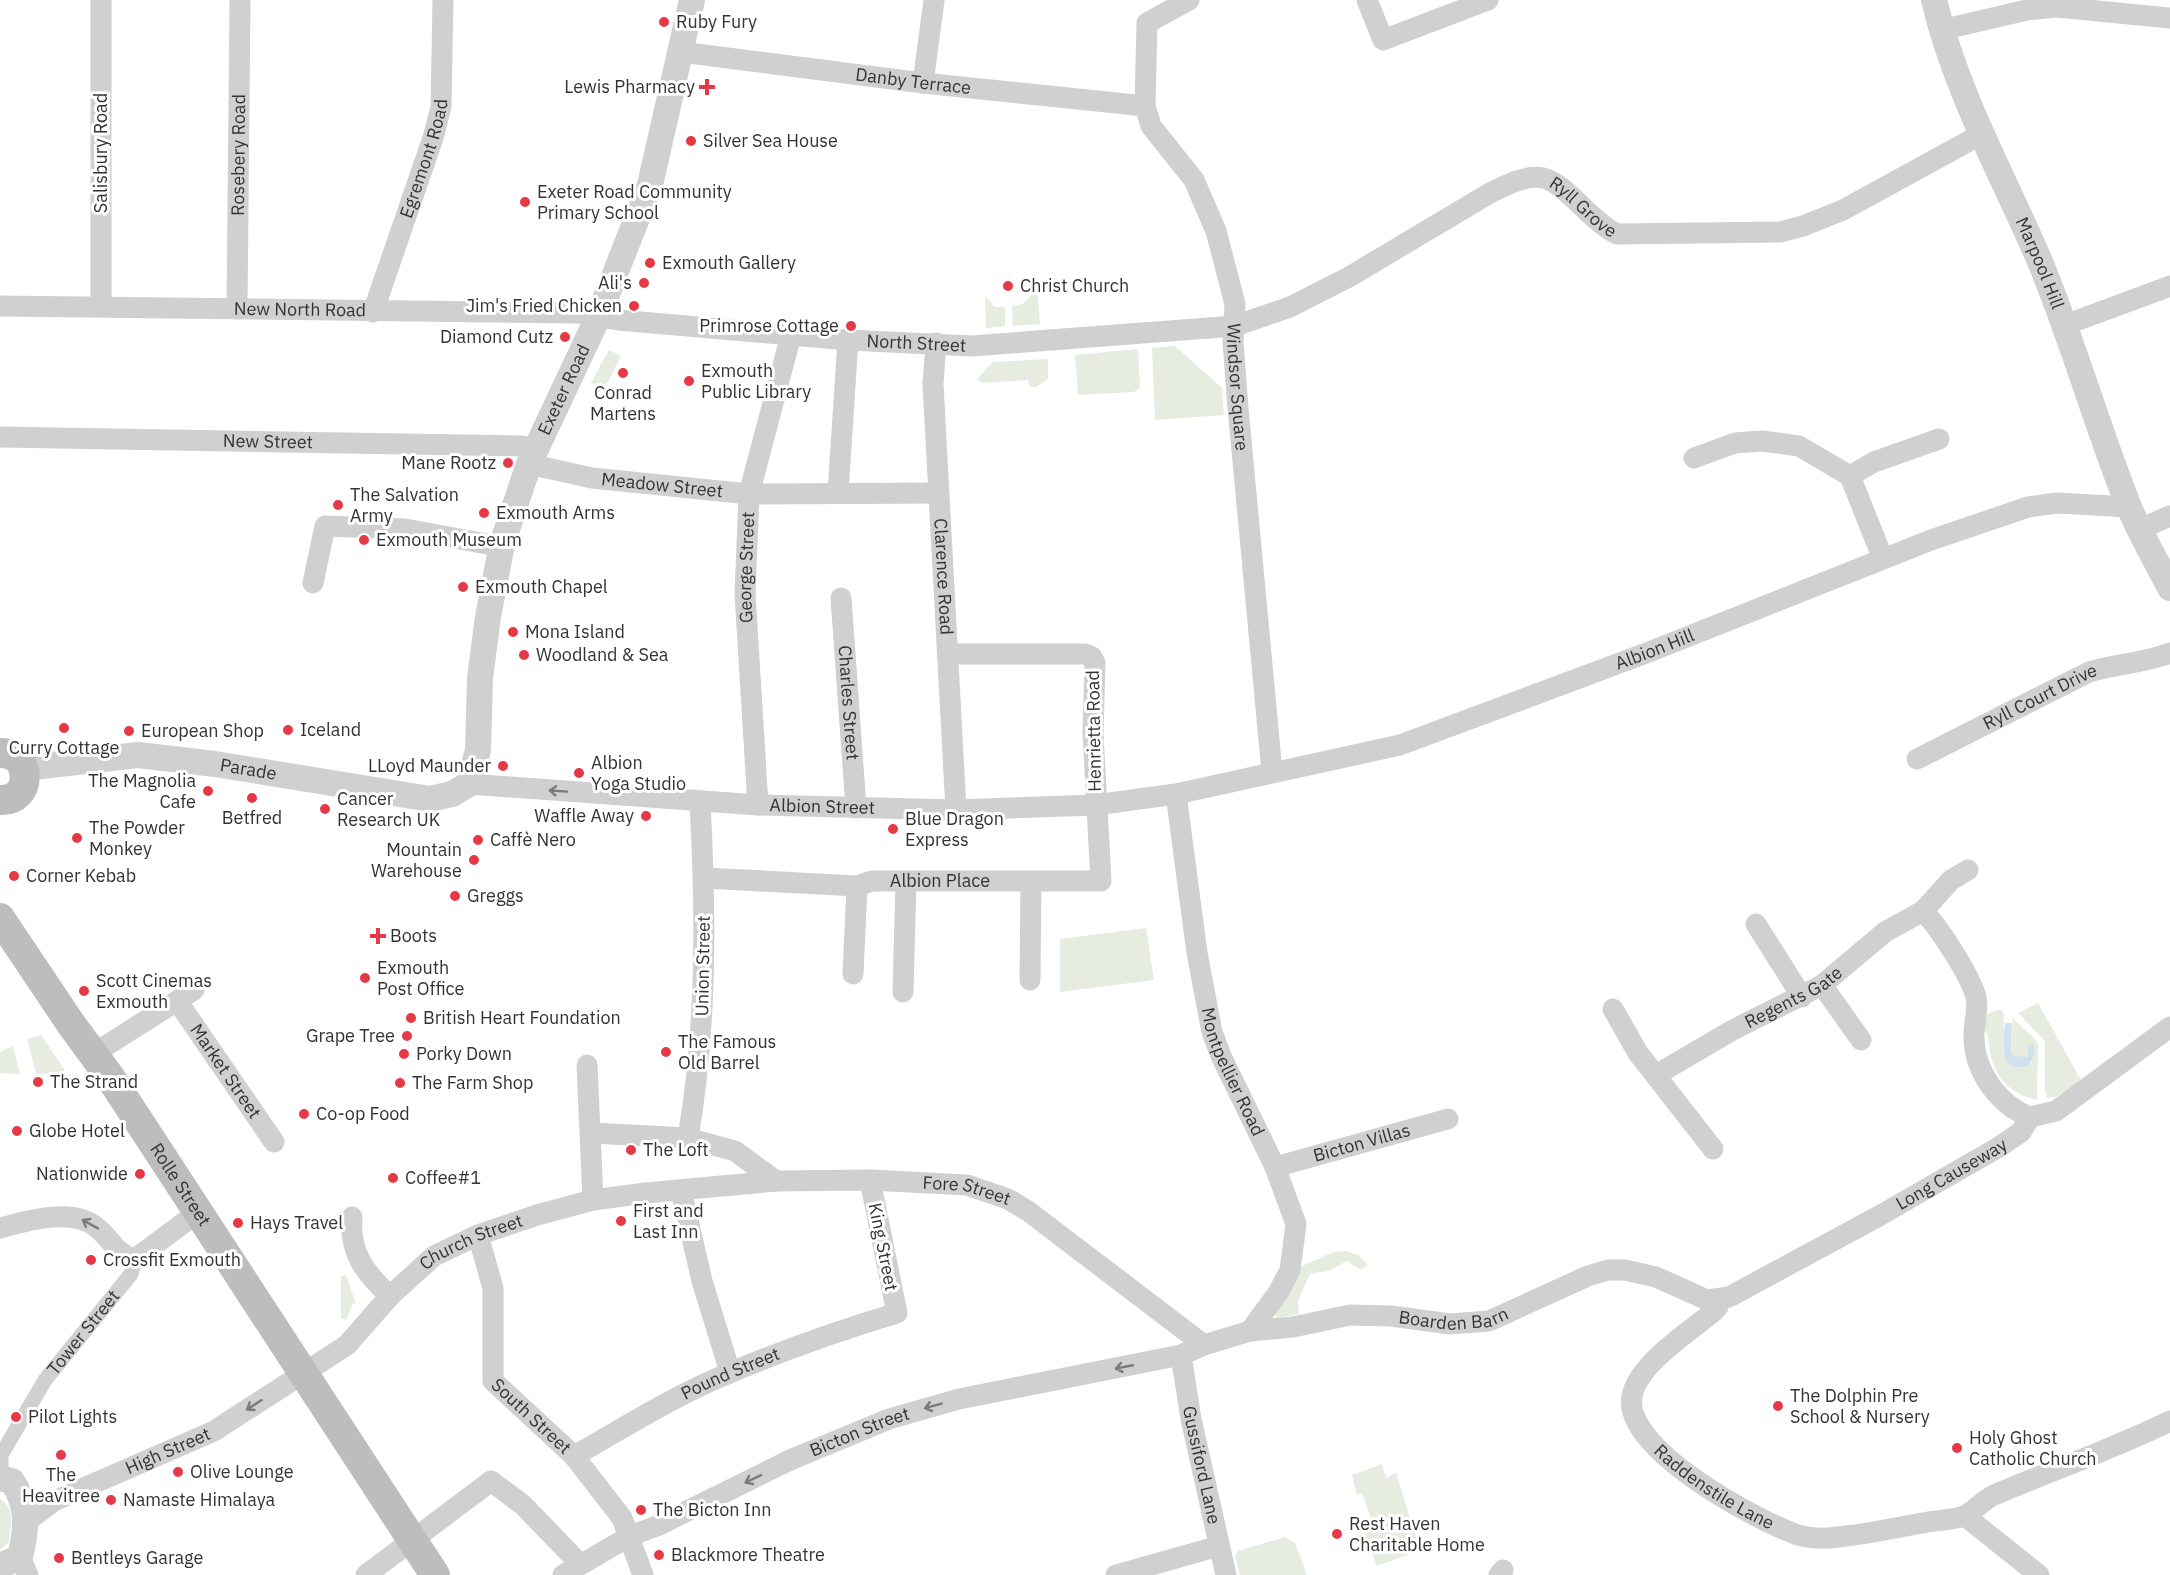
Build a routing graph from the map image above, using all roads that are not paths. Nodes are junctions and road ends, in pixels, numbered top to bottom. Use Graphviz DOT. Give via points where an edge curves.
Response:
graph roads {
  1 [pos="101,0"];
  2 [pos="240,0"];
  3 [pos="443,0"];
  4 [pos="692,0"];
  5 [pos="934,0"];
  6 [pos="1189,0"];
  7 [pos="1367,0"];
  8 [pos="1488,0"];
  9 [pos="1934,0"];
  10 [pos="2170,18"];
  11 [pos="1941,30"];
  12 [pos="681,52"];
  13 [pos="923,83"];
  14 [pos="1145,106"];
  15 [pos="1980,135"];
  16 [pos="2170,286"];
  17 [pos="0,306"];
  18 [pos="101,307"];
  19 [pos="237,309"];
  20 [pos="373,312"];
  21 [pos="598,316"];
  22 [pos="2065,325"];
  23 [pos="1235,326"];
  24 [pos="791,335"];
  25 [pos="848,340"];
  26 [pos="936,344"];
  27 [pos="0,437"];
  28 [pos="1939,440"];
  29 [pos="533,457"];
  30 [pos="1694,458"];
  31 [pos="1850,476"];
  32 [pos="838,493"];
  33 [pos="939,493"];
  34 [pos="749,494"];
  35 [pos="2170,516"];
  36 [pos="2135,518"];
  37 [pos="502,544"];
  38 [pos="1883,559"];
  39 [pos="313,583"];
  40 [pos="2170,588"];
  41 [pos="841,598"];
  42 [pos="2170,653"];
  43 [pos="949,654"];
  44 [pos="1917,759"];
  45 [pos="12,760"];
  46 [pos="1272,772"];
  47 [pos="469,784"];
  48 [pos="1176,794"];
  49 [pos="0,800"];
  50 [pos="700,802"];
  51 [pos="758,805"];
  52 [pos="1095,805"];
  53 [pos="856,808"];
  54 [pos="956,810"];
  55 [pos="1968,870"];
  56 [pos="704,878"];
  57 [pos="906,881"];
  58 [pos="1031,882"];
  59 [pos="857,886"];
  60 [pos="1923,911"];
  61 [pos="0,918"];
  62 [pos="1756,924"];
  63 [pos="853,974"];
  64 [pos="1030,980"];
  65 [pos="1822,985"];
  66 [pos="903,992"];
  67 [pos="1803,997"];
  68 [pos="1613,1009"];
  69 [pos="2170,1027"];
  70 [pos="1861,1040"];
  71 [pos="93,1054"];
  72 [pos="587,1065"];
  73 [pos="1656,1075"];
  74 [pos="2030,1117"];
  75 [pos="1448,1119"];
  76 [pos="591,1133"];
  77 [pos="688,1138"];
  78 [pos="274,1142"];
  79 [pos="1713,1149"];
  80 [pos="1275,1167"];
  81 [pos="870,1180"];
  82 [pos="776,1181"];
  83 [pos="681,1190"];
  84 [pos="593,1200"];
  85 [pos="198,1214"];
  86 [pos="352,1217"];
  87 [pos="0,1228"];
  88 [pos="478,1235"];
  89 [pos="135,1259"];
  90 [pos="390,1296"];
  91 [pos="1718,1300"];
  92 [pos="897,1313"];
  93 [pos="1250,1332"];
  94 [pos="1204,1345"];
  95 [pos="1181,1355"];
  96 [pos="730,1372"];
  97 [pos="304,1374"];
  98 [pos="2170,1421"];
  99 [pos="574,1456"];
  100 [pos="1,1477"];
  101 [pos="1965,1516"];
  102 [pos="27,1521"];
  103 [pos="630,1536"];
  104 [pos="413,1539"];
  105 [pos="1219,1546"];
  106 [pos="16,1566"];
  107 [pos="571,1569"];
  108 [pos="366,1575"];
  109 [pos="435,1575"];
  110 [pos="643,1575"];
  111 [pos="1116,1575"];
  112 [pos="1226,1575"];
  113 [pos="2039,1575"];
  1 -- 18 [label="street, Salisbury Road"];
  2 -- 19 [label="street, Rosebery Road"];
  3 -- 20 [label="street, Egremont Road" via="441,107 434,138"];
  4 -- 12 [label="street, Exeter Road"];
  5 -- 13 [label="street"];
  6 -- 14 [label="street, Windsor Square" via="1147,23"];
  7 -- 8 [label="street" via="1383,40"];
  9 -- 11 [label="street, Marpool Hill"];
  10 -- 11 [label="street" via="2057,7"];
  11 -- 15 [label="street, Marpool Hill"];
  12 -- 13 [label="street, Danby Terrace"];
  12 -- 21 [label="street, Exeter Road" via="650,185"];
  13 -- 14 [label="street, Danby Terrace"];
  14 -- 23 [label="street, Windsor Square" via="1150,126 1194,180 1216,231 1235,304"];
  15 -- 22 [label="street, Marpool Hill" via="2041,264"];
  15 -- 23 [label="street, Ryll Grove" via="1843,210 1780,232 1617,234 1603,228 1561,188 1543,178 1513,182 1349,277 1290,307"];
  16 -- 22 [label="street"];
  17 -- 18 [label="street, New North Road"];
  18 -- 19 [label="street, New North Road"];
  19 -- 20 [label="street, New North Road"];
  20 -- 21 [label="street, New North Road"];
  21 -- 24 [label="street, North Street"];
  21 -- 29 [label="street, Exeter Road"];
  22 -- 36 [label="street, Marpool Hill"];
  23 -- 26 [label="street, North Street" via="983,346"];
  23 -- 46 [label="street, Windsor Square" via="1238,408"];
  24 -- 25 [label="street, North Street"];
  24 -- 34 [label="street, George Street"];
  25 -- 26 [label="street, North Street"];
  25 -- 32 [label="street"];
  26 -- 33 [label="street, Clarence Road" via="933,384"];
  27 -- 29 [label="street, New Street" via="522,446"];
  28 -- 31 [label="street" via="1874,462"];
  29 -- 34 [label="street, Meadow Street" via="592,478"];
  29 -- 37 [label="street, Exeter Road"];
  30 -- 31 [label="street" via="1735,443 1762,441 1799,446"];
  31 -- 38 [label="street"];
  32 -- 33 [label="street, Meadow Street"];
  32 -- 34 [label="street, Meadow Street"];
  33 -- 43 [label="street, Clarence Road"];
  34 -- 51 [label="street, George Street" via="745,594"];
  35 -- 36 [label="street"];
  36 -- 38 [label="street, Albion Hill" via="2057,503 2028,507"];
  36 -- 40 [label="street, Marpool Hill"];
  37 -- 39 [label="street" via="405,530 325,526"];
  37 -- 47 [label="street, Exeter Road" via="480,678 478,750"];
  38 -- 46 [label="street, Albion Hill" via="1400,745"];
  41 -- 53 [label="street, Charles Street"];
  42 -- 44 [label="street, Ryll Court Drive" via="2089,672"];
  43 -- 52 [label="street, Henrietta Road" via="1092,657"];
  43 -- 54 [label="street, Clarence Road"];
  45 -- 47 [label="street, Parade" via="138,755 430,799 452,794"];
  45 -- 49 [label="main road" via="26,775 23,789 12,798"];
  46 -- 48 [label="street, Albion Hill"];
  50 -- 47 [label="street, Albion Street, one-way"];
  48 -- 52 [label="street, Albion Street"];
  48 -- 80 [label="street, Montpellier Road" via="1197,953 1212,1032"];
  50 -- 51 [label="street, Albion Street"];
  50 -- 56 [label="street, Union Street"];
  51 -- 53 [label="street, Albion Street"];
  52 -- 54 [label="street, Albion Street"];
  52 -- 58 [label="street, Albion Place" via="1101,881"];
  53 -- 54 [label="street, Albion Street"];
  55 -- 60 [label="street, Regents Gate" via="1951,880"];
  56 -- 59 [label="street, Albion Place"];
  56 -- 77 [label="street, Union Street" via="704,1000 698,1083"];
  57 -- 58 [label="street, Albion Place"];
  57 -- 59 [label="street, Albion Place" via="872,881"];
  57 -- 66 [label="street"];
  58 -- 64 [label="street"];
  59 -- 63 [label="street"];
  60 -- 65 [label="street, Regents Gate" via="1885,933"];
  60 -- 74 [label="street" via="1938,926 1976,997 1974,1040 1984,1074 2004,1102"];
  61 -- 71 [label="main road, Rolle Street"];
  62 -- 67 [label="street"];
  65 -- 67 [label="street, Regents Gate"];
  65 -- 70 [label="street"];
  67 -- 73 [label="street, Regents Gate" via="1731,1031"];
  68 -- 73 [label="street" via="1638,1053"];
  69 -- 74 [label="street" via="2056,1111"];
  71 -- 78 [label="street, Market Street" via="186,996"];
  71 -- 85 [label="main road, Rolle Street"];
  72 -- 76 [label="street"];
  73 -- 79 [label="street"];
  74 -- 91 [label="street, Long Causeway" via="2021,1132 1942,1180 1803,1258"];
  75 -- 80 [label="street, Bicton Villas"];
  76 -- 77 [label="street"];
  76 -- 84 [label="street"];
  77 -- 82 [label="street" via="735,1151"];
  80 -- 93 [label="street, Montpellier Road" via="1296,1224 1294,1252 1281,1287"];
  81 -- 82 [label="street, Fore Street"];
  81 -- 92 [label="street, King Street"];
  81 -- 94 [label="street, Fore Street" via="967,1185 1008,1199"];
  82 -- 83 [label="street, Fore Street"];
  83 -- 84 [label="street, Church Street"];
  83 -- 96 [label="street" via="702,1281"];
  84 -- 88 [label="street, Church Street"];
  85 -- 89 [label="street, Tower Street"];
  85 -- 97 [label="main road, Rolle Street"];
  86 -- 90 [label="street" via="351,1232 360,1264"];
  89 -- 87 [label="street, one-way" via="119,1253 98,1228 81,1219 51,1219"];
  88 -- 90 [label="street, Church Street" via="434,1256"];
  88 -- 99 [label="street, South Street" via="493,1288 493,1381"];
  89 -- 100 [label="street, Tower Street" via="131,1274 45,1380 1,1455"];
  90 -- 97 [label="street, Church Street" via="347,1345"];
  91 -- 93 [label="street, Boarden Barn" via="1707,1300 1656,1277 1616,1270 1588,1276 1489,1321 1450,1324 1350,1315"];
  91 -- 101 [label="street, Raddenstile Lane" via="1718,1307 1651,1364 1634,1389 1632,1408 1638,1428 1669,1460 1726,1501 1813,1538 1856,1535"];
  92 -- 96 [label="street, Pound Street"];
  93 -- 94 [label="street, Boarden Barn"];
  94 -- 95 [label="street, Boarden Barn"];
  95 -- 103 [label="street, Bicton Street, one-way" via="959,1399 889,1419 790,1460"];
  95 -- 105 [label="street, Gussiford Lane"];
  96 -- 99 [label="street, Pound Street"];
  97 -- 102 [label="street, High Street, one-way" via="214,1431 54,1501"];
  97 -- 104 [label="main road, Rolle Street"];
  98 -- 101 [label="street, Raddenstile Lane" via="1990,1497"];
  99 -- 103 [label="street, South Street" via="622,1518"];
  100 -- 102 [label="street" via="12,1481 20,1493"];
  101 -- 113 [label="street"];
  102 -- 106 [label="street"];
  103 -- 107 [label="street, Bicton Street"];
  103 -- 110 [label="street, South Street"];
  104 -- 107 [label="street" via="491,1481 523,1505"];
  104 -- 108 [label="street"];
  104 -- 109 [label="main road, Rolle Street"];
  105 -- 111 [label="street"];
  105 -- 112 [label="street, Gussiford Lane"];
}
